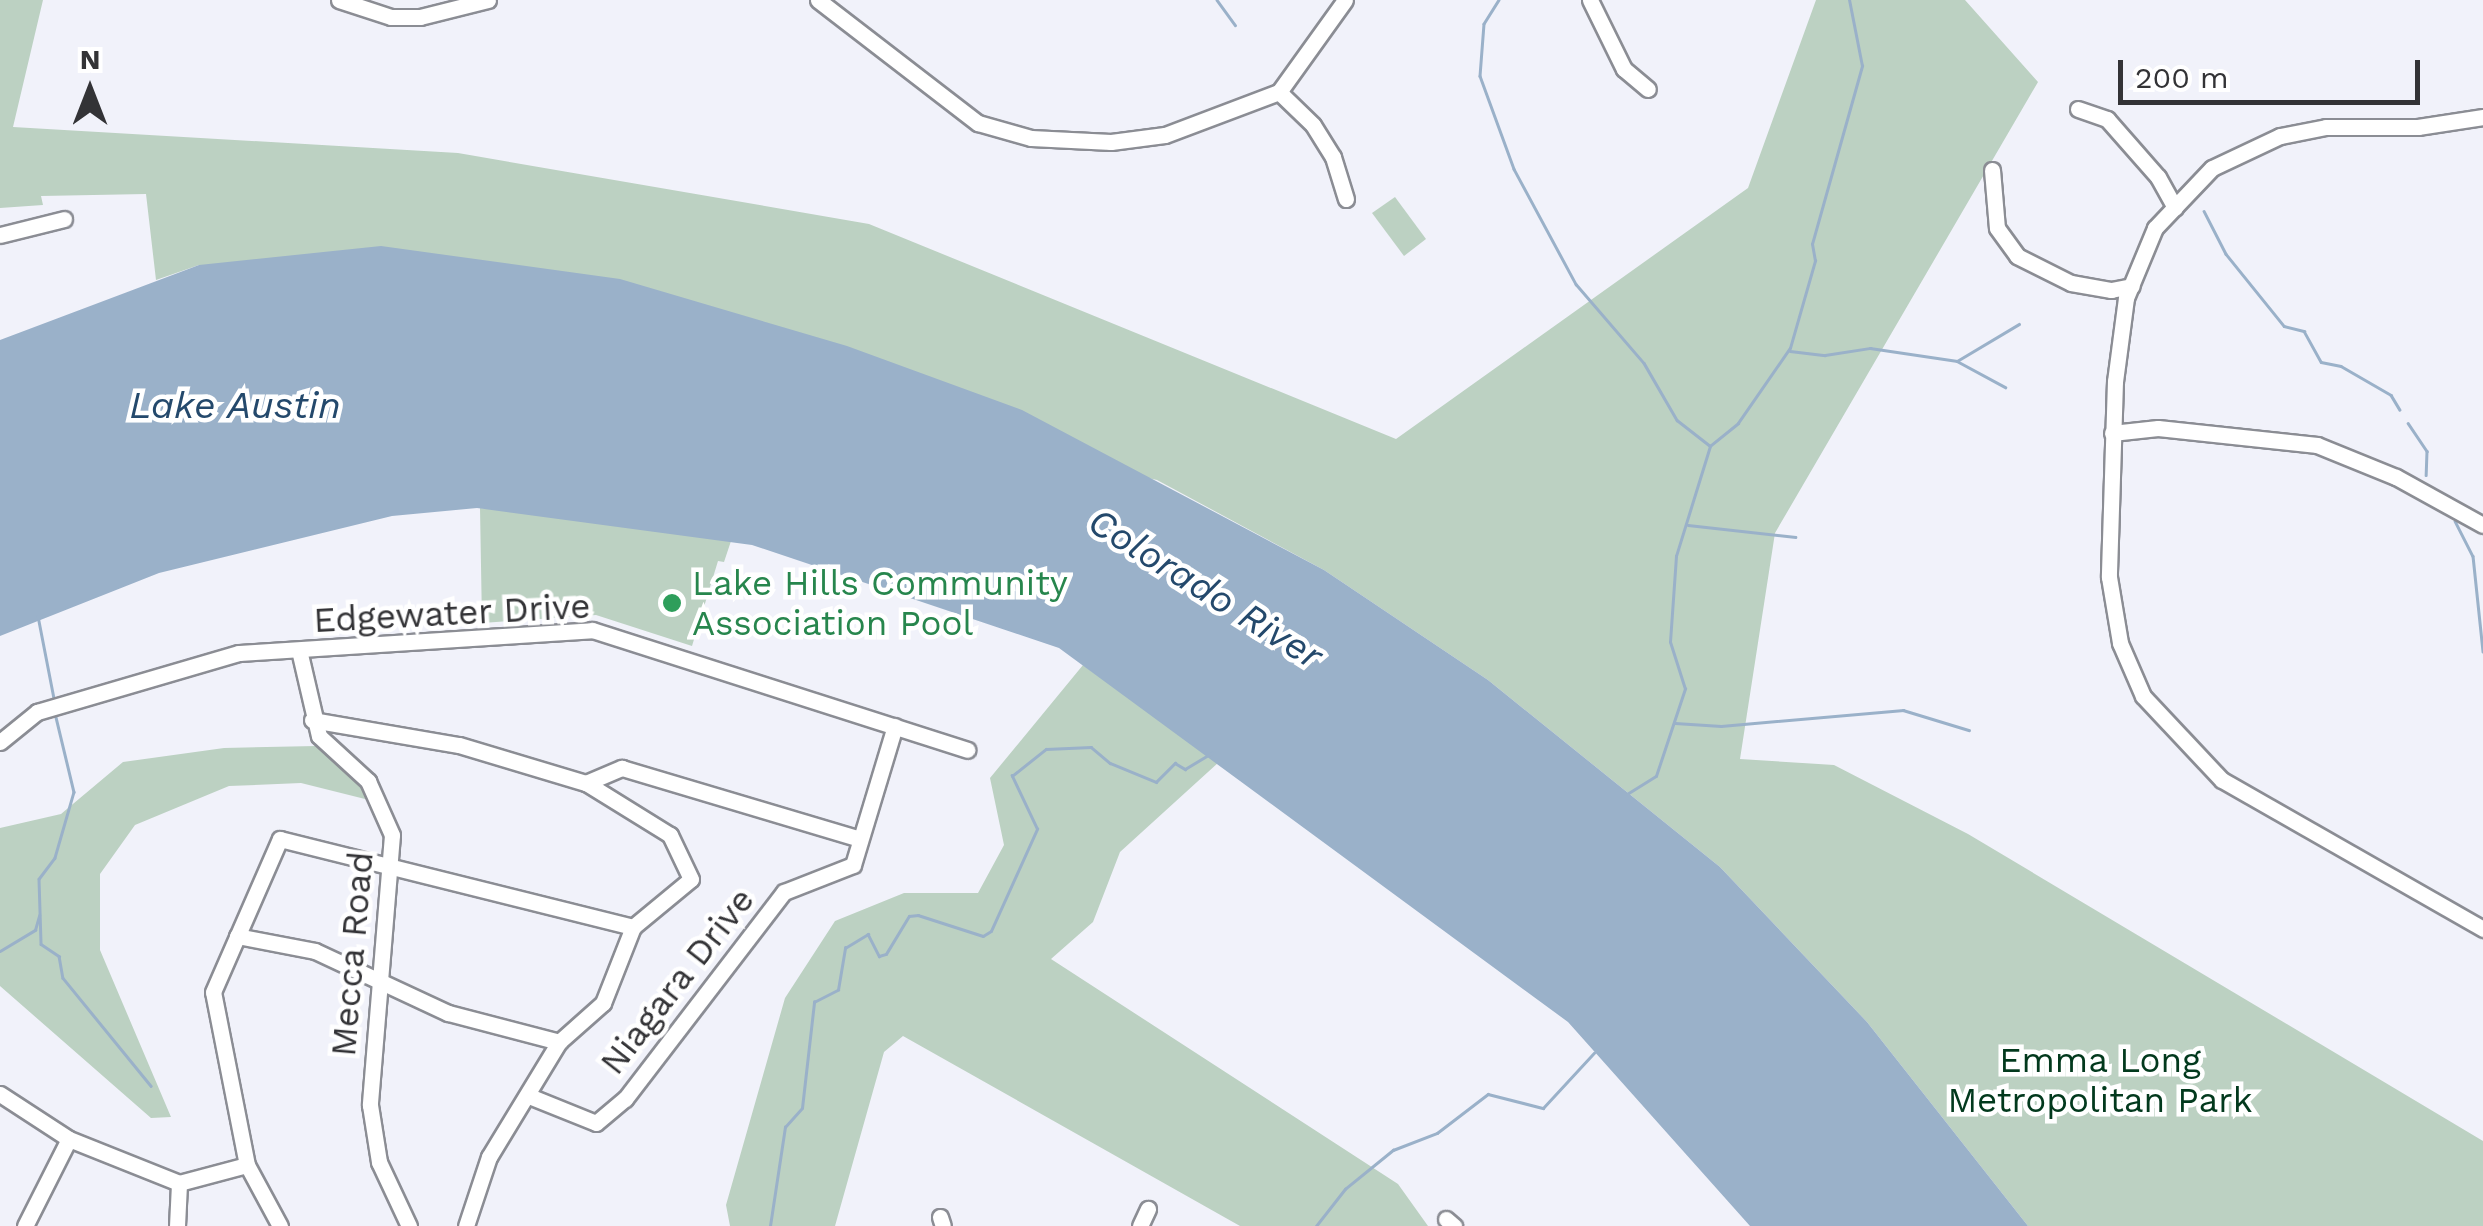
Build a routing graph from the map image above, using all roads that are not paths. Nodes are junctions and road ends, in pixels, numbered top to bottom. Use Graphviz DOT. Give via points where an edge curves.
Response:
graph roads {
  1 [pos="339,0"];
  2 [pos="488,0"];
  3 [pos="818,0"];
  4 [pos="1345,0"];
  5 [pos="1590,0"];
  6 [pos="1648,89"];
  7 [pos="1280,92"];
  8 [pos="2078,108"];
  9 [pos="2483,117"];
  10 [pos="1992,170"];
  11 [pos="1346,199"];
  12 [pos="2175,208"];
  13 [pos="64,219"];
  14 [pos="0,235"];
  15 [pos="2132,286"];
  16 [pos="2112,434"];
  17 [pos="2483,525"];
  18 [pos="299,650"];
  19 [pos="312,720"];
  20 [pos="895,726"];
  21 [pos="0,742"];
  22 [pos="967,750"];
  23 [pos="586,783"];
  24 [pos="860,839"];
  25 [pos="392,864"];
  26 [pos="634,927"];
  27 [pos="2483,929"];
  28 [pos="237,936"];
  29 [pos="382,986"];
  30 [pos="559,1042"];
  31 [pos="0,1094"];
  32 [pos="529,1096"];
  33 [pos="69,1139"];
  34 [pos="247,1165"];
  35 [pos="179,1183"];
  36 [pos="1148,1209"];
  37 [pos="24,1226"];
  38 [pos="177,1226"];
  39 [pos="280,1226"];
  40 [pos="409,1226"];
  41 [pos="466,1226"];
  42 [pos="1140,1226"];
  1 -- 2 [label="street" via="391,17 450,12"];
  3 -- 7 [label="street" via="978,123 1030,138 1111,142 1165,135"];
  4 -- 7 [label="street"];
  5 -- 6 [label="street" via="1624,69"];
  7 -- 11 [label="street" via="1313,125"];
  8 -- 12 [label="street" via="2108,119 2158,177"];
  9 -- 12 [label="street" via="2418,127 2326,126 2280,136 2212,168"];
  10 -- 15 [label="street" via="1997,228 2017,256 2072,283"];
  12 -- 15 [label="street" via="2155,228"];
  13 -- 14 [label="street"];
  15 -- 16 [label="street"];
  16 -- 17 [label="street" via="2158,428 2316,444 2396,477"];
  16 -- 27 [label="street" via="2109,577 2120,643 2143,696 2222,780"];
  18 -- 19 [label="street, Mecca Road"];
  18 -- 20 [label="street, Edgewater Drive" via="592,630"];
  18 -- 21 [label="street, Edgewater Drive" via="238,653 37,712"];
  19 -- 23 [label="street" via="459,745"];
  19 -- 25 [label="street, Mecca Road" via="381,801"];
  20 -- 22 [label="street, Edgewater Drive"];
  20 -- 24 [label="street, Niagara Drive"];
  23 -- 24 [label="street" via="622,768"];
  23 -- 26 [label="street" via="670,835 691,879"];
  24 -- 32 [label="street, Niagara Drive" via="852,865 784,892 625,1100 596,1123"];
  25 -- 26 [label="street"];
  25 -- 28 [label="street" via="280,839"];
  25 -- 29 [label="street, Mecca Road"];
  26 -- 30 [label="street" via="603,1003"];
  28 -- 29 [label="street" via="315,951"];
  28 -- 34 [label="street" via="213,992"];
  29 -- 30 [label="street" via="448,1013"];
  29 -- 40 [label="street, Mecca Road" via="371,1125 379,1162"];
  30 -- 32 [label="street"];
  31 -- 33 [label="street"];
  32 -- 41 [label="street" via="489,1157"];
  33 -- 35 [label="street"];
  33 -- 37 [label="street"];
  34 -- 35 [label="street"];
  34 -- 39 [label="street"];
  35 -- 38 [label="street"];
  36 -- 42 [label="street"];
}
